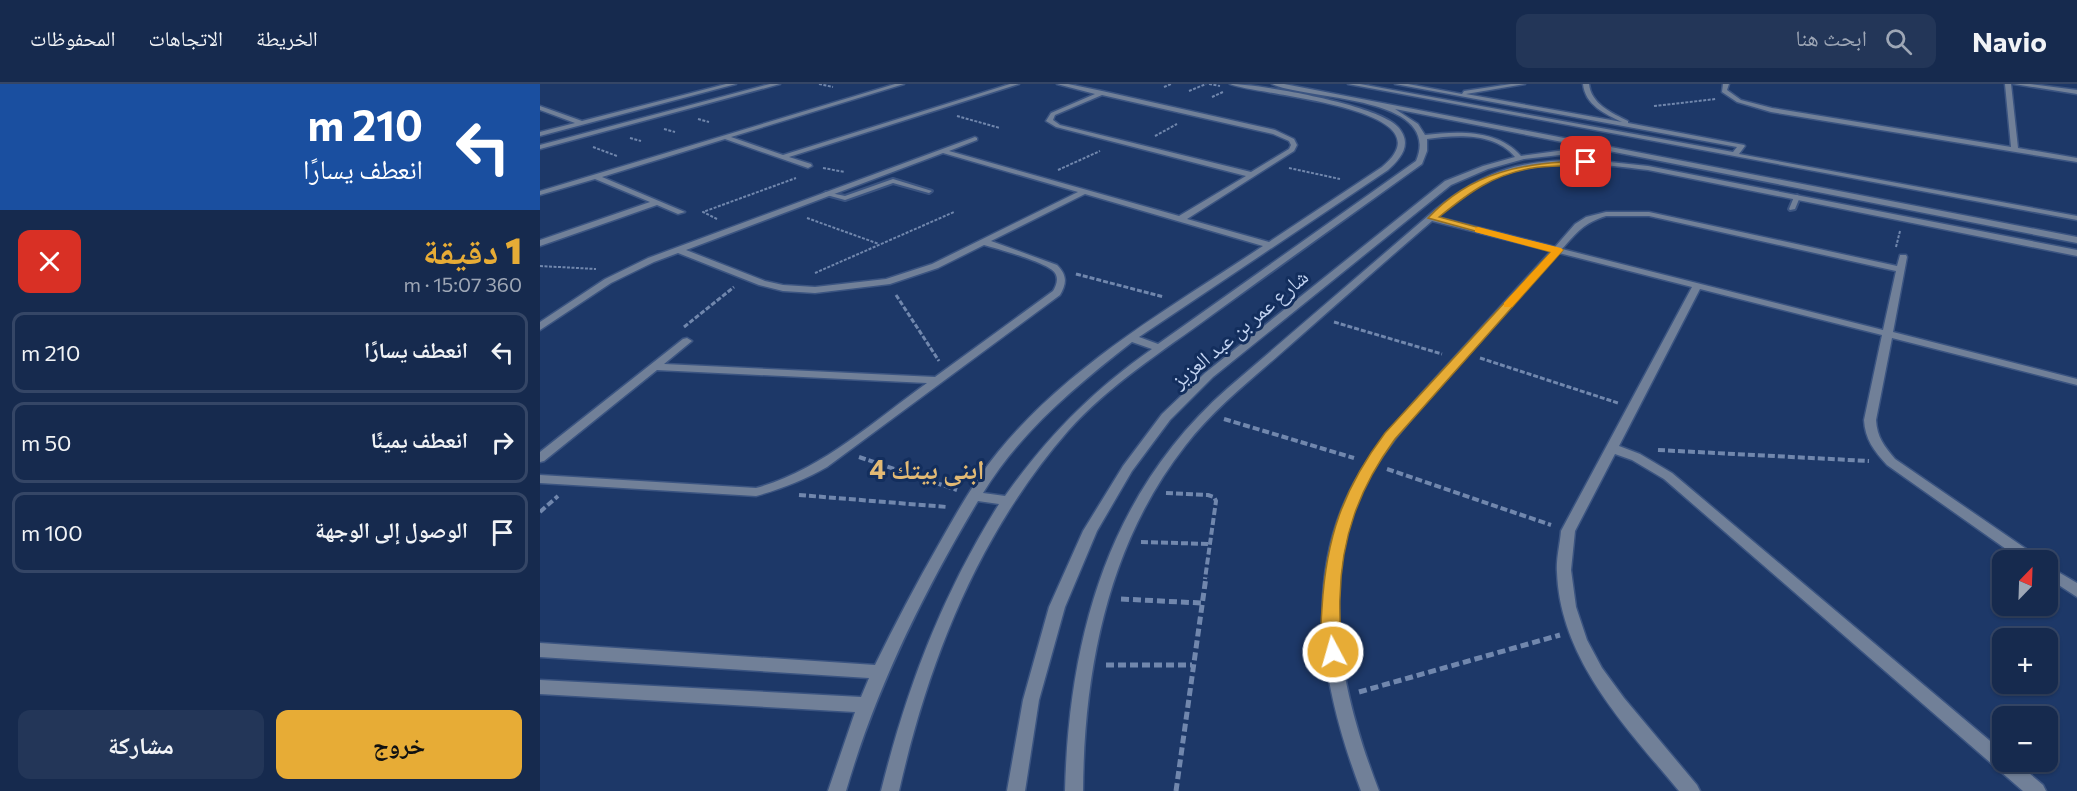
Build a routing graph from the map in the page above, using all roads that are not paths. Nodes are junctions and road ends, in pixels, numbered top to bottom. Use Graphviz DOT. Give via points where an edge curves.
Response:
graph roads {
  1 [pos="733,84"];
  2 [pos="777,84"];
  3 [pos="901,84"];
  4 [pos="1016,84"];
  5 [pos="1060,84"];
  6 [pos="1233,84"];
  7 [pos="1275,84"];
  8 [pos="1351,84"];
  9 [pos="1398,84"];
  10 [pos="1522,84"];
  11 [pos="1586,84"];
  12 [pos="1726,84"];
  13 [pos="2008,84"];
  14 [pos="2017,84"];
  15 [pos="2042,84"];
  16 [pos="2077,90"];
  17 [pos="1102,93"];
  18 [pos="1459,95"];
  19 [pos="1379,104"];
  20 [pos="540,108"];
  21 [pos="677,111"];
  22 [pos="540,116"];
  23 [pos="582,123"];
  24 [pos="570,126"];
  25 [pos="1638,128"];
  26 [pos="540,134"];
  27 [pos="724,137"];
  28 [pos="1424,137"];
  29 [pos="975,139"];
  30 [pos="540,147"];
  31 [pos="1604,148"];
  32 [pos="2014,150"];
  33 [pos="942,151"];
  34 [pos="540,154"];
  35 [pos="1735,154"];
  36 [pos="783,158"];
  37 [pos="1519,158"];
  38 [pos="2077,159"];
  39 [pos="808,166"];
  40 [pos="1252,175"];
  41 [pos="594,176"];
  42 [pos="1360,186"];
  43 [pos="929,192"];
  44 [pos="1084,192"];
  45 [pos="1378,192"];
  46 [pos="540,193"];
  47 [pos="826,194"];
  48 [pos="1797,197"];
  49 [pos="1865,199"];
  50 [pos="657,202"];
  51 [pos="1792,208"];
  52 [pos="1861,210"];
  53 [pos="681,212"];
  54 [pos="1432,218"];
  55 [pos="2077,218"];
  56 [pos="1179,220"];
  57 [pos="2077,240"];
  58 [pos="984,242"];
  59 [pos="540,243"];
  60 [pos="1270,245"];
  61 [pos="678,250"];
  62 [pos="1558,250"];
  63 [pos="2077,253"];
  64 [pos="1337,273"];
  65 [pos="1360,280"];
  66 [pos="1697,286"];
  67 [pos="540,327"];
  68 [pos="1887,334"];
  69 [pos="1131,338"];
  70 [pos="687,341"];
  71 [pos="1160,348"];
  72 [pos="654,367"];
  73 [pos="938,380"];
  74 [pos="2077,382"];
  75 [pos="1612,448"];
  76 [pos="540,458"];
  77 [pos="540,479"];
  78 [pos="975,496"];
  79 [pos="1010,501"];
  80 [pos="2017,550"];
  81 [pos="2058,578"];
  82 [pos="2077,591"];
  83 [pos="540,650"];
  84 [pos="880,672"];
  85 [pos="542,688"];
  86 [pos="866,705"];
  87 [pos="1992,753"];
  88 [pos="2015,772"];
  89 [pos="837,791"];
  90 [pos="890,791"];
  91 [pos="1016,791"];
  92 [pos="1074,791"];
  93 [pos="1370,791"];
  94 [pos="1691,791"];
  95 [pos="2037,791"];
  1 -- 23 [label="street"];
  2 -- 21 [label="street"];
  3 -- 27 [label="street"];
  4 -- 36 [label="street"];
  5 -- 17 [label="street"];
  6 -- 42 [label="street" via="1359,111 1393,125 1399,133 1401,150"];
  7 -- 19 [label="street"];
  8 -- 35 [label="street"];
  9 -- 18 [label="street"];
  10 -- 18 [label="street"];
  11 -- 25 [label="street" via="1591,99 1604,110"];
  12 -- 32 [label="street" via="1724,91 1732,98 1771,110"];
  13 -- 32 [label="street"];
  14 -- 16 [label="street"];
  15 -- 16 [label="street"];
  17 -- 40 [label="street" via="1275,132 1292,140 1292,150"];
  17 -- 40 [label="street" via="1053,114 1049,121"];
  18 -- 25 [label="street"];
  19 -- 28 [label="street" via="1408,119"];
  19 -- 31 [label="street"];
  20 -- 23 [label="street"];
  21 -- 30 [label="street"];
  21 -- 34 [label="street" via="683,113"];
  22 -- 24 [label="street"];
  23 -- 24 [label="street"];
  24 -- 26 [label="street"];
  25 -- 35 [label="street" via="1742,146"];
  27 -- 36 [label="street"];
  27 -- 41 [label="street"];
  28 -- 37 [label="street" via="1458,134 1492,140 1515,151"];
  28 -- 45 [label="street, شارع عمر بن عبد العزيز" via="1424,153 1419,162"];
  29 -- 33 [label="street"];
  31 -- 37 [label="street, شارع عمر بن عبد العزيز"];
  31 -- 49 [label="street"];
  32 -- 38 [label="street"];
  33 -- 44 [label="street"];
  33 -- 47 [label="street"];
  35 -- 55 [label="street"];
  36 -- 39 [label="street"];
  37 -- 64 [label="street, شارع عمر بن عبد العزيز" via="1483,167 1448,183"];
  40 -- 56 [label="street"];
  41 -- 46 [label="street"];
  41 -- 50 [label="street"];
  42 -- 45 [label="street"];
  42 -- 60 [label="street"];
  43 -- 47 [label="lane" via="893,181 844,198"];
  44 -- 56 [label="street"];
  44 -- 58 [label="street"];
  45 -- 71 [label="street, شارع عمر بن عبد العزيز"];
  47 -- 61 [label="street"];
  48 -- 51 [label="lane"];
  48 -- 52 [label="street"];
  48 -- 54 [label="street" via="1648,168 1557,163 1493,176"];
  49 -- 52 [label="street"];
  49 -- 57 [label="street"];
  50 -- 53 [label="street"];
  50 -- 59 [label="street"];
  52 -- 63 [label="street"];
  54 -- 62 [label="street"];
  54 -- 65 [label="street"];
  56 -- 60 [label="street"];
  58 -- 61 [label="street" via="928,269 887,282 815,290 762,283"];
  58 -- 73 [label="street" via="1050,264 1058,269 1062,284 1057,293"];
  60 -- 69 [label="street"];
  61 -- 67 [label="street" via="627,271"];
  62 -- 66 [label="street"];
  62 -- 68 [label="street" via="1589,219 1616,213 1650,214 1902,263"];
  62 -- 93 [label="street" via="1390,436 1370,463 1343,520 1332,571 1330,630 1340,698"];
  64 -- 65 [label="street"];
  64 -- 91 [label="street, شارع عمر بن عبد العزيز" via="1209,375 1166,417 1127,469 1090,531 1057,607 1031,700"];
  65 -- 92 [label="street" via="1206,413 1147,492 1121,541 1100,598 1084,664 1074,742"];
  66 -- 68 [label="street"];
  66 -- 75 [label="street"];
  68 -- 74 [label="street"];
  68 -- 80 [label="street" via="1870,420 1874,440 1907,475"];
  69 -- 71 [label="street"];
  69 -- 78 [label="street" via="1066,390 1036,420 1003,454"];
  70 -- 72 [label="street"];
  71 -- 79 [label="street, شارع عمر بن عبد العزيز" via="1096,398 1064,429"];
  72 -- 73 [label="street"];
  72 -- 76 [label="street"];
  73 -- 77 [label="street" via="803,476 756,492"];
  75 -- 87 [label="street" via="1668,476"];
  75 -- 94 [label="street" via="1568,531 1563,555 1567,609 1588,659 1608,691"];
  78 -- 79 [label="street"];
  78 -- 84 [label="street" via="924,582"];
  79 -- 90 [label="street, شارع عمر بن عبد العزيز" via="994,522 947,612 922,673"];
  81 -- 82 [label="street"];
  83 -- 84 [label="street"];
  84 -- 86 [label="street"];
  85 -- 86 [label="street"];
  86 -- 89 [label="street"];
  88 -- 95 [label="street"];
}
